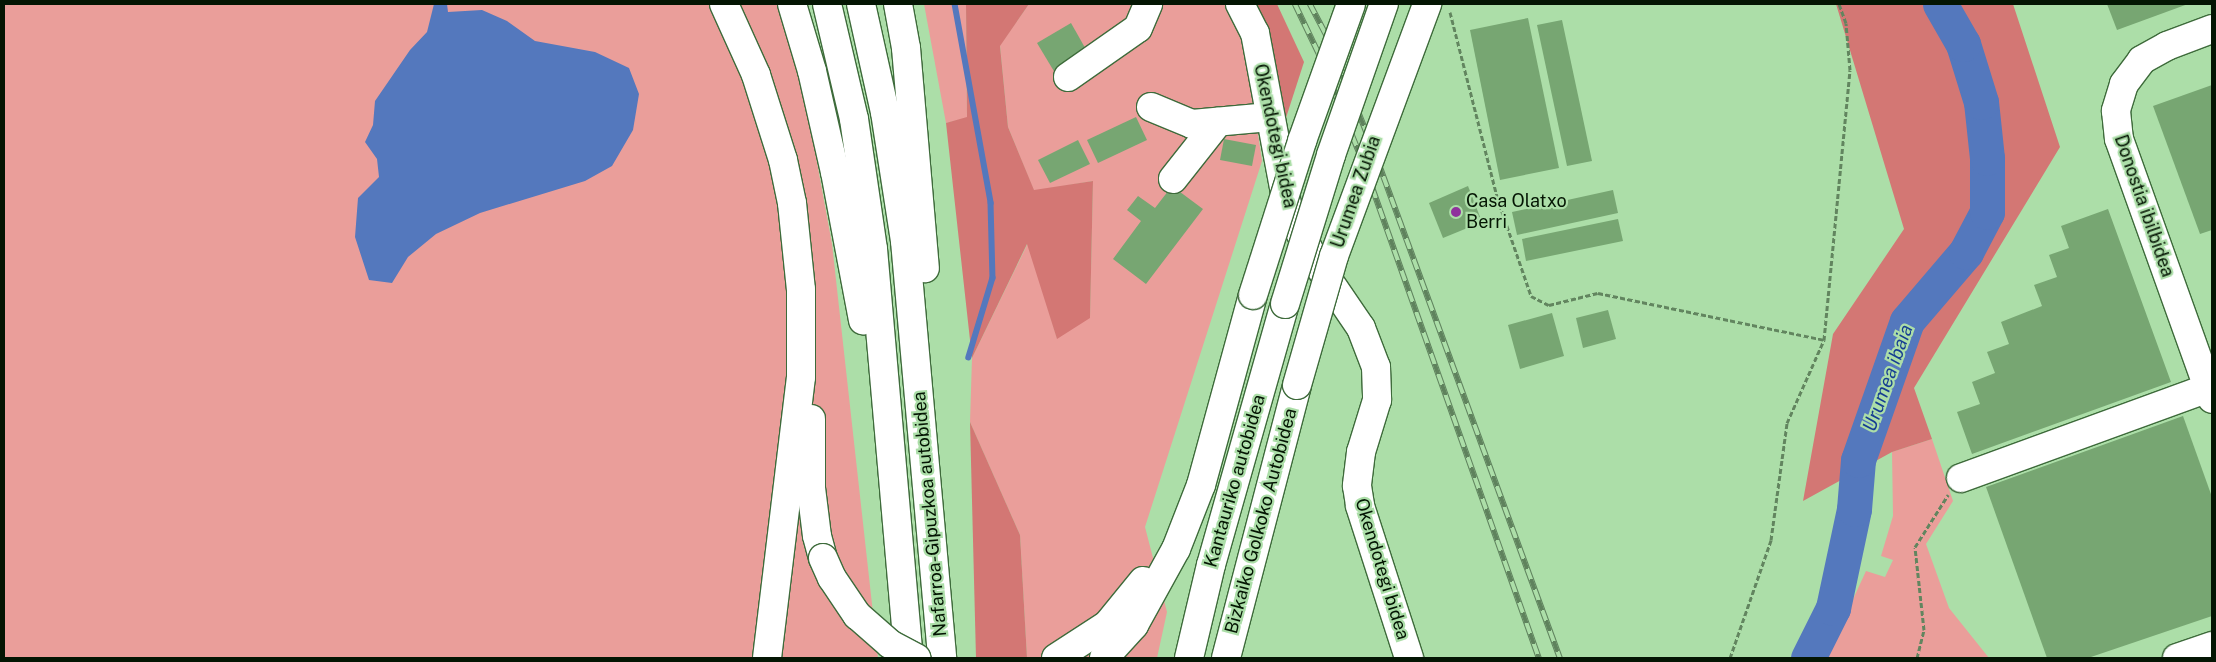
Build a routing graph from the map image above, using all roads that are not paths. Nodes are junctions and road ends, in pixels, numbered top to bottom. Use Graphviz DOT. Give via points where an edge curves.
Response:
graph roads {
  1 [pos="724,4"];
  2 [pos="792,4"];
  3 [pos="827,4"];
  4 [pos="861,4"];
  5 [pos="898,4"];
  6 [pos="1148,4"];
  7 [pos="1240,4"];
  8 [pos="1351,4"];
  9 [pos="1384,4"];
  10 [pos="1427,4"];
  11 [pos="2212,29"];
  12 [pos="1068,77"];
  13 [pos="1151,107"];
  14 [pos="1270,117"];
  15 [pos="1218,122"];
  16 [pos="1173,179"];
  17 [pos="1284,304"];
  18 [pos="1234,363"];
  19 [pos="918,369"];
  20 [pos="800,377"];
  21 [pos="1297,385"];
  22 [pos="2210,393"];
  23 [pos="890,417"];
  24 [pos="1960,478"];
  25 [pos="2212,646"];
  26 [pos="767,658"];
  27 [pos="909,658"];
  28 [pos="916,658"];
  29 [pos="942,658"];
  30 [pos="1056,658"];
  31 [pos="1104,658"];
  32 [pos="1189,658"];
  33 [pos="1226,658"];
  34 [pos="1409,658"];
  35 [pos="2177,658"];
  1 -- 20 [label="main road" via="756,74 789,185 801,290"];
  2 -- 23 [label="main road" via="812,71 835,172 874,383"];
  3 -- 23 [label="main road, Nafarroa-Gipuzkoa autobidea" via="856,138 873,250"];
  4 -- 19 [label="main road, Nafarroa-Gipuzkoa autobidea" via="885,112 906,241"];
  5 -- 19 [label="main road" via="906,48 925,250 928,333"];
  6 -- 12 [label="main road" via="1138,28"];
  7 -- 14 [label="main road, Okendotegi bidea" via="1254,33"];
  8 -- 18 [label="main road, bridge" via="1302,141"];
  9 -- 17 [label="main road, Urumea Zubia, bridge" via="1331,155"];
  10 -- 21 [label="main road, Urumea Zubia, bridge" via="1334,256"];
  11 -- 22 [label="main road, Donostia ibilbidea" via="2167,46 2142,60 2124,84 2116,111 2119,139"];
  13 -- 15 [label="main road" via="1192,124"];
  14 -- 15 [label="main road"];
  14 -- 34 [label="main road, Okendotegi bidea" via="1288,209 1312,256 1362,328 1376,367 1377,400 1361,452 1357,486 1360,506"];
  15 -- 16 [label="main road"];
  17 -- 32 [label="main road, Kantauriko autobidea"];
  18 -- 30 [label="main road" via="1174,525 1145,577 1107,625"];
  18 -- 31 [label="main road" via="1201,485 1176,549 1134,625"];
  19 -- 29 [label="main road, Nafarroa-Gipuzkoa autobidea"];
  20 -- 26 [label="main road"];
  20 -- 28 [label="main road, bridge" via="811,406 811,488 823,558 832,578 857,615 890,644"];
  21 -- 33 [label="main road, Bizkaiko Golkoko Autobidea"];
  22 -- 24 [label="main road"];
  23 -- 27 [label="main road, Nafarroa-Gipuzkoa autobidea"];
  25 -- 35 [label="main road"];
}
